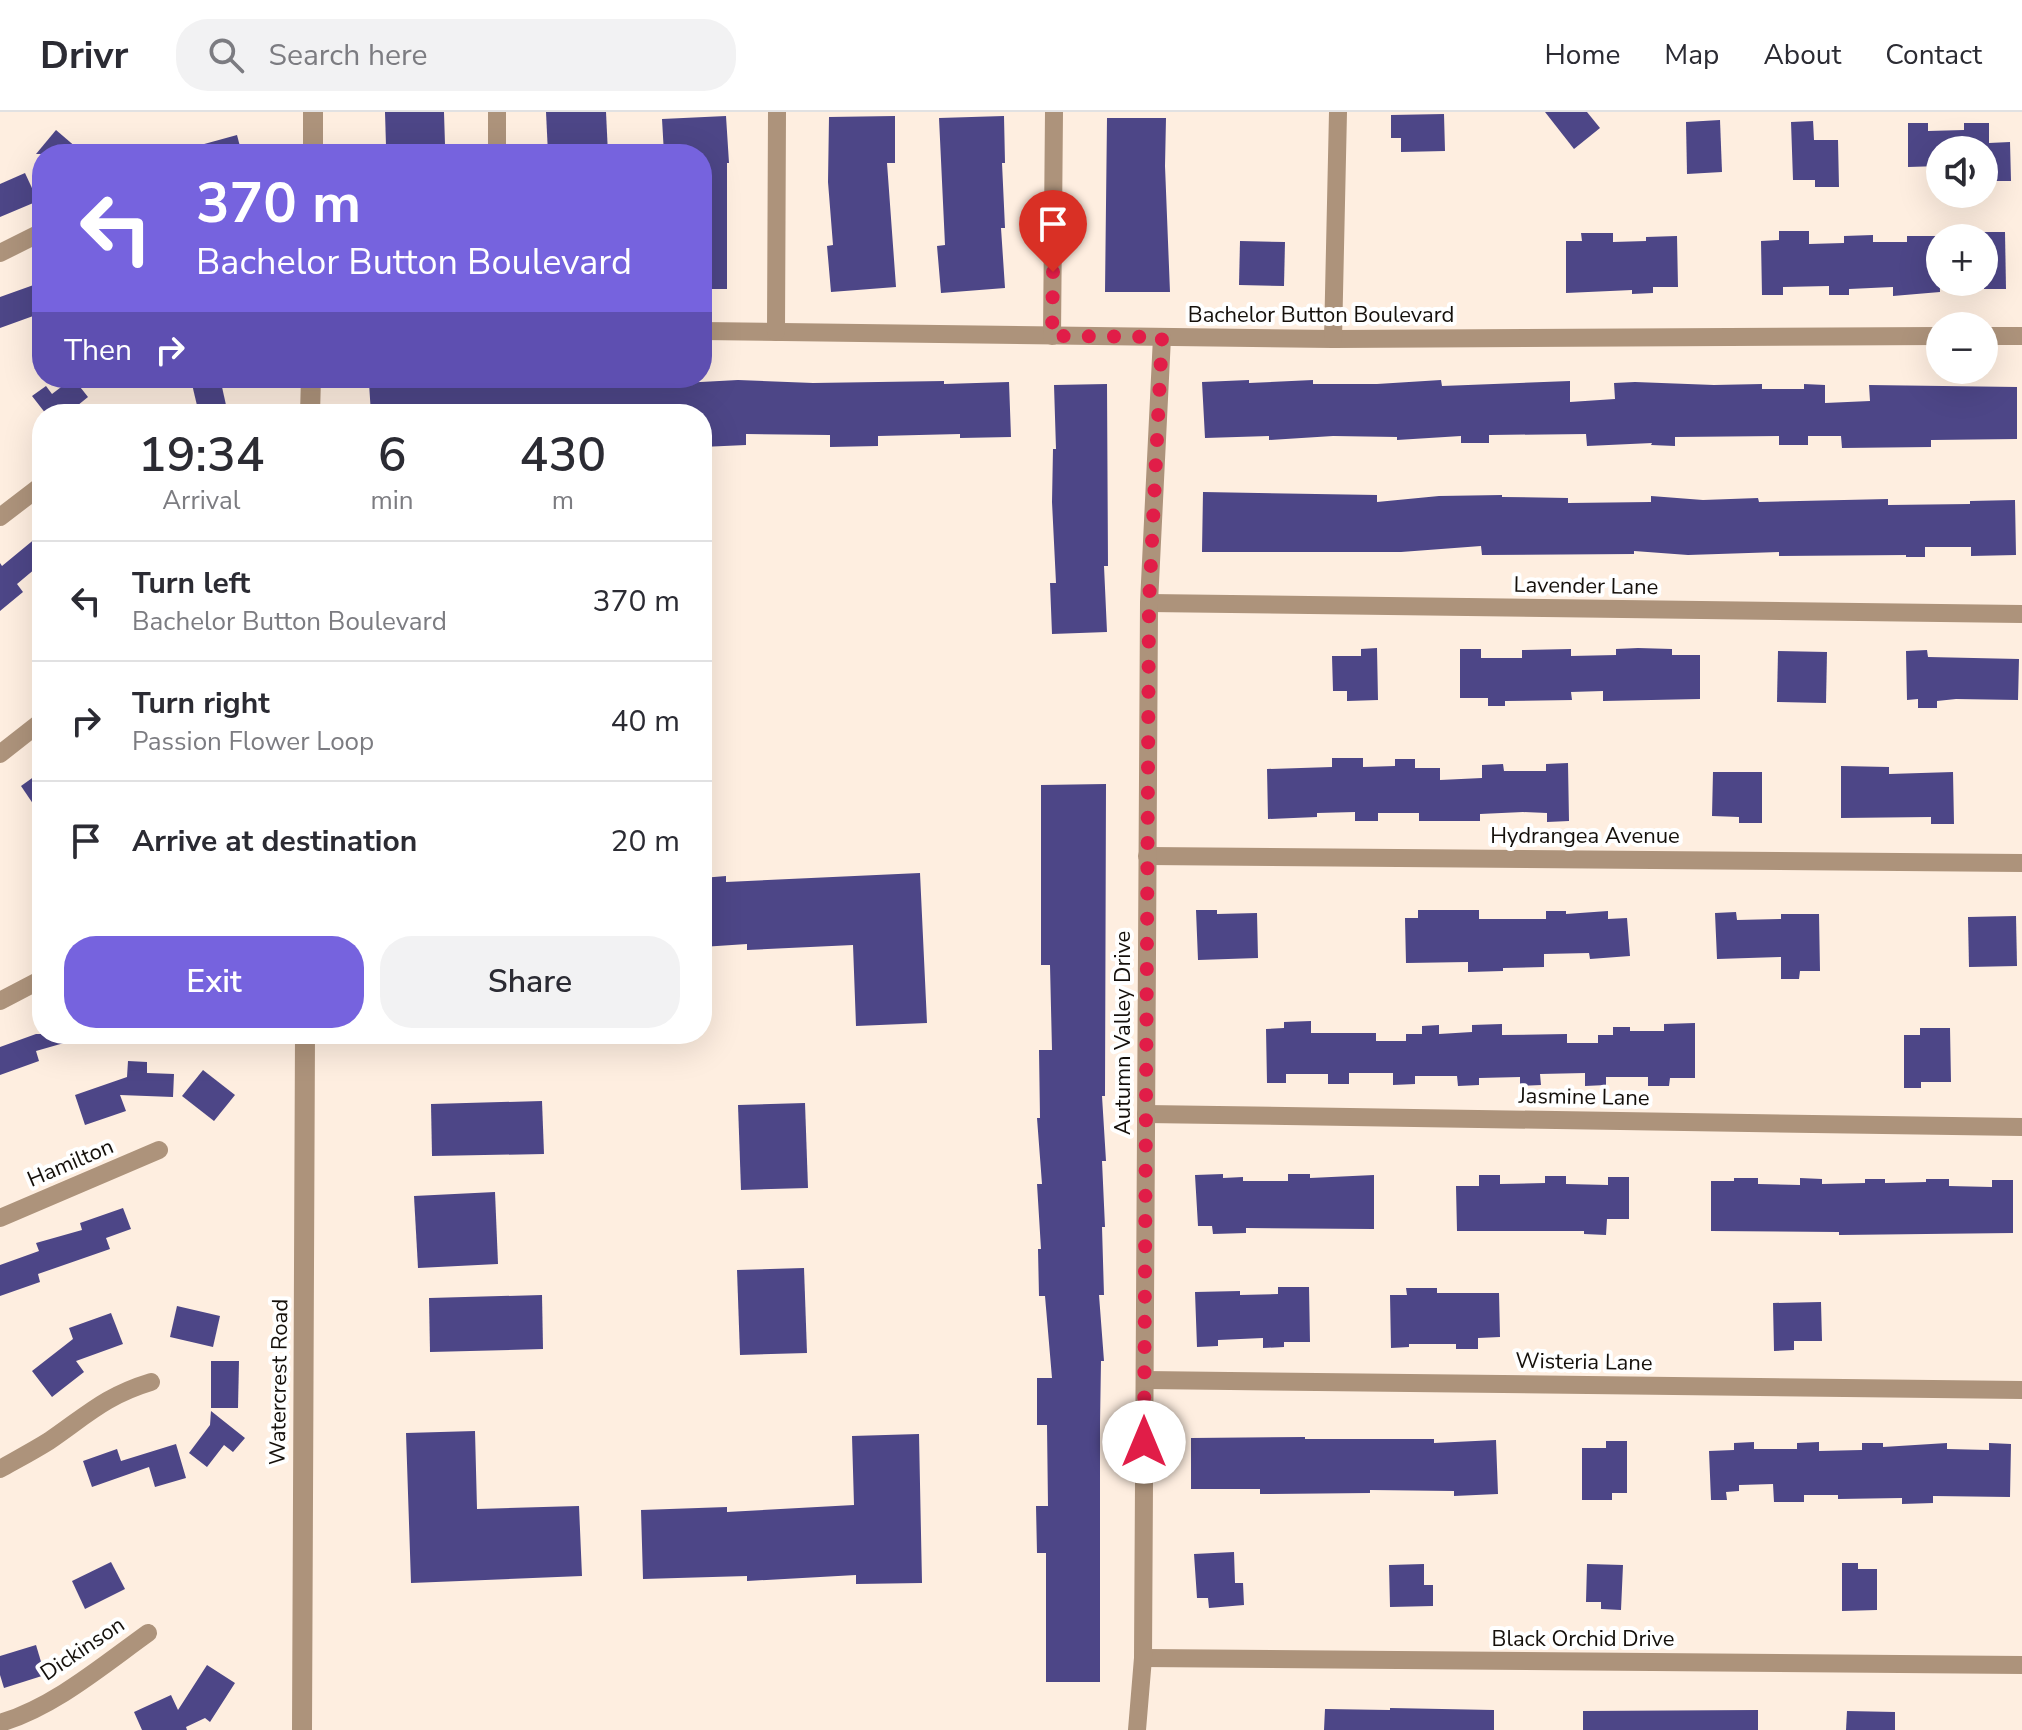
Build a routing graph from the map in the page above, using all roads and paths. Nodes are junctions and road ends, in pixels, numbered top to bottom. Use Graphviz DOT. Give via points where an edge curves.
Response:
graph roads {
  1 [pos="313,112"];
  2 [pos="497,112"];
  3 [pos="777,112"];
  4 [pos="1054,112"];
  5 [pos="1338,112"];
  6 [pos="313,144"];
  7 [pos="497,144"];
  8 [pos="32,237"];
  9 [pos="0,253"];
  10 [pos="712,331"];
  11 [pos="776,332"];
  12 [pos="1052,336"];
  13 [pos="1926,336"];
  14 [pos="1998,336"];
  15 [pos="2022,336"];
  16 [pos="1162,337"];
  17 [pos="1333,339"];
  18 [pos="32,493"];
  19 [pos="0,517"];
  20 [pos="1149,603"];
  21 [pos="2022,614"];
  22 [pos="32,729"];
  23 [pos="0,754"];
  24 [pos="1147,856"];
  25 [pos="2022,863"];
  26 [pos="32,984"];
  27 [pos="0,1001"];
  28 [pos="305,1044"];
  29 [pos="1146,1114"];
  30 [pos="2022,1127"];
  31 [pos="159,1150"];
  32 [pos="0,1218"];
  33 [pos="1145,1380"];
  34 [pos="151,1382"];
  35 [pos="2022,1390"];
  36 [pos="0,1469"];
  37 [pos="148,1633"];
  38 [pos="1143,1658"];
  39 [pos="2022,1665"];
  40 [pos="0,1723"];
  41 [pos="302,1730"];
  42 [pos="1137,1730"];
  1 -- 6 [label="street"];
  2 -- 7 [label="street"];
  3 -- 11 [label="street"];
  4 -- 12 [label="street"];
  5 -- 17 [label="street"];
  8 -- 9 [label="street"];
  10 -- 11 [label="street, Bachelor Button Boulevard"];
  11 -- 12 [label="street, Bachelor Button Boulevard"];
  12 -- 16 [label="street, Bachelor Button Boulevard"];
  13 -- 17 [label="street, Bachelor Button Boulevard"];
  14 -- 15 [label="street"];
  16 -- 17 [label="street, Bachelor Button Boulevard"];
  16 -- 20 [label="street, Autumn Valley Drive"];
  18 -- 19 [label="street"];
  20 -- 21 [label="street, Lavender Lane"];
  20 -- 24 [label="street, Autumn Valley Drive"];
  22 -- 23 [label="street"];
  24 -- 25 [label="street, Hydrangea Avenue"];
  24 -- 29 [label="street, Autumn Valley Drive"];
  26 -- 27 [label="street"];
  28 -- 41 [label="street, Watercrest Road"];
  29 -- 30 [label="street, Jasmine Lane"];
  29 -- 33 [label="street, Autumn Valley Drive"];
  31 -- 32 [label="street, Hamilton"];
  33 -- 35 [label="street, Wisteria Lane"];
  33 -- 38 [label="street, Autumn Valley Drive"];
  34 -- 36 [label="street" via="97,1405"];
  37 -- 40 [label="street, Dickinson" via="77,1684"];
  38 -- 39 [label="street, Black Orchid Drive"];
  38 -- 42 [label="street, Autumn Valley Drive"];
}
